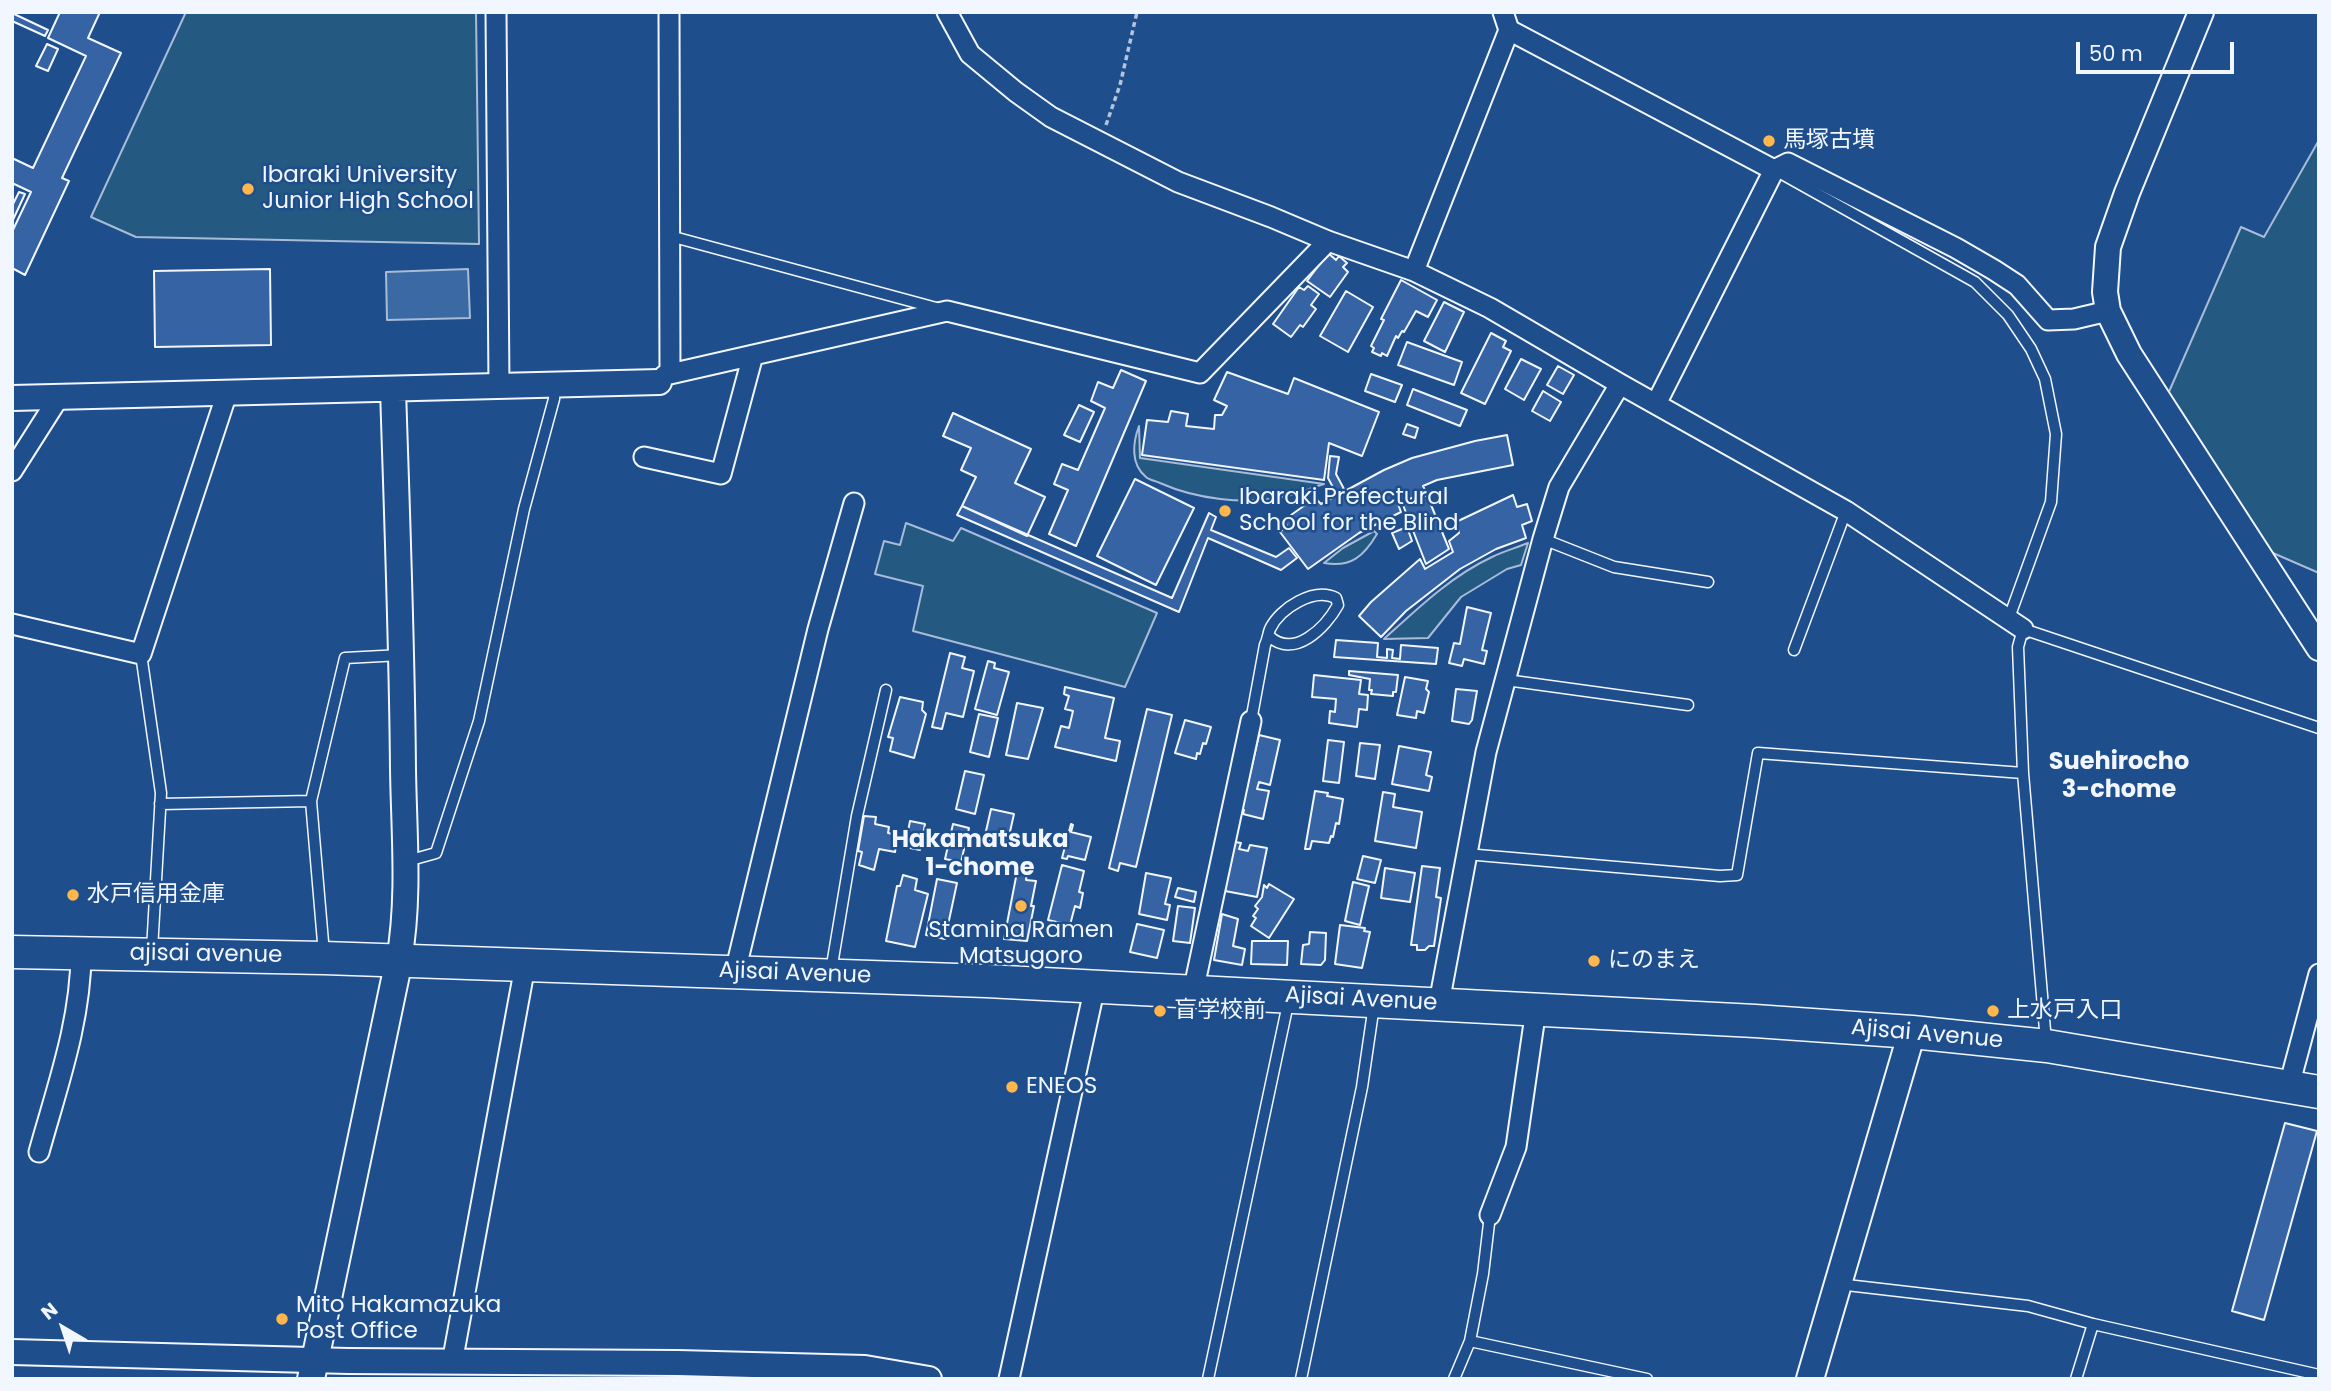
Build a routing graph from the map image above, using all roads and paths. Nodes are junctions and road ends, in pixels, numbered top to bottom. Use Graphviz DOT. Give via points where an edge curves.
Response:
graph roads {
  1 [pos="496,12"];
  2 [pos="669,12"];
  3 [pos="947,12"];
  4 [pos="1137,12"];
  5 [pos="2201,12"];
  6 [pos="1506,21"];
  7 [pos="1100,143"];
  8 [pos="1774,170"];
  9 [pos="670,236"];
  10 [pos="1328,241"];
  11 [pos="1414,271"];
  12 [pos="947,311"];
  13 [pos="2108,311"];
  14 [pos="753,355"];
  15 [pos="665,378"];
  16 [pos="1620,384"];
  17 [pos="555,385"];
  18 [pos="499,386"];
  19 [pos="393,389"];
  20 [pos="227,393"];
  21 [pos="59,397"];
  22 [pos="12,398"];
  23 [pos="1656,404"];
  24 [pos="644,457"];
  25 [pos="12,471"];
  26 [pos="854,503"];
  27 [pos="1846,511"];
  28 [pos="1544,539"];
  29 [pos="1708,582"];
  30 [pos="2016,623"];
  31 [pos="12,624"];
  32 [pos="1269,636"];
  33 [pos="2319,648"];
  34 [pos="1794,650"];
  35 [pos="141,654"];
  36 [pos="402,655"];
  37 [pos="1506,680"];
  38 [pos="886,690"];
  39 [pos="1688,705"];
  40 [pos="1251,720"];
  41 [pos="2319,728"];
  42 [pos="2023,773"];
  43 [pos="311,801"];
  44 [pos="160,804"];
  45 [pos="1466,854"];
  46 [pos="404,859"];
  47 [pos="12,952"];
  48 [pos="80,953"];
  49 [pos="152,954"];
  50 [pos="324,958"];
  51 [pos="399,960"];
  52 [pos="525,966"];
  53 [pos="735,972"];
  54 [pos="2319,974"];
  55 [pos="830,975"];
  56 [pos="1095,986"];
  57 [pos="1193,992"];
  58 [pos="1290,996"];
  59 [pos="1375,1000"];
  60 [pos="1439,1003"];
  61 [pos="1536,1009"];
  62 [pos="1912,1032"];
  63 [pos="2047,1046"];
  64 [pos="2304,1089"];
  65 [pos="39,1152"];
  66 [pos="1489,1215"];
  67 [pos="1838,1284"];
  68 [pos="2093,1324"];
  69 [pos="1469,1341"];
  70 [pos="12,1352"];
  71 [pos="452,1363"];
  72 [pos="314,1369"];
  73 [pos="2319,1375"];
  74 [pos="929,1379"];
  75 [pos="1009,1379"];
  76 [pos="1208,1379"];
  77 [pos="1301,1379"];
  78 [pos="1454,1379"];
  79 [pos="1647,1379"];
  80 [pos="1810,1379"];
  81 [pos="2076,1379"];
  1 -- 18 [label="street"];
  2 -- 9 [label="street"];
  3 -- 7 [label="street" via="970,54 1051,117"];
  4 -- 7 [label="path"];
  5 -- 13 [label="street" via="2108,247"];
  6 -- 8 [label="street"];
  6 -- 11 [label="street"];
  7 -- 10 [label="street" via="1178,182"];
  8 -- 13 [label="street" via="1788,163 1956,248 2017,285 2048,320"];
  8 -- 23 [label="street"];
  8 -- 30 [label="lane" via="1975,282 2008,314 2031,349 2045,379 2056,434 2051,502"];
  9 -- 12 [label="lane"];
  9 -- 15 [label="street"];
  10 -- 11 [label="street"];
  10 -- 12 [label="street" via="1200,373"];
  11 -- 16 [label="street" via="1490,308"];
  12 -- 14 [label="street"];
  13 -- 33 [label="street" via="2129,354"];
  14 -- 15 [label="street"];
  14 -- 24 [label="street" via="721,474"];
  15 -- 17 [label="street"];
  16 -- 23 [label="street"];
  16 -- 28 [label="street" via="1559,487"];
  17 -- 18 [label="street"];
  17 -- 46 [label="lane" via="479,721 436,853"];
  18 -- 19 [label="street"];
  19 -- 20 [label="street"];
  19 -- 36 [label="street"];
  20 -- 21 [label="street"];
  20 -- 35 [label="street"];
  21 -- 22 [label="street"];
  21 -- 25 [label="street"];
  23 -- 27 [label="street"];
  26 -- 53 [label="street" via="818,629"];
  27 -- 30 [label="street"];
  27 -- 34 [label="lane"];
  28 -- 29 [label="lane" via="1614,567"];
  28 -- 37 [label="street"];
  30 -- 41 [label="lane"];
  30 -- 42 [label="lane"];
  31 -- 35 [label="street"];
  32 -- 32 [label="lane" via="1278,618 1293,605 1315,594 1336,598 1333,614 1309,638 1283,646"];
  32 -- 40 [label="lane"];
  35 -- 44 [label="lane"];
  36 -- 43 [label="lane" via="345,658"];
  36 -- 46 [label="street"];
  37 -- 39 [label="lane"];
  37 -- 45 [label="street"];
  38 -- 55 [label="lane" via="857,816"];
  40 -- 57 [label="street"];
  42 -- 45 [label="lane" via="1758,752 1737,875"];
  42 -- 63 [label="lane"];
  43 -- 44 [label="lane"];
  43 -- 50 [label="lane"];
  44 -- 49 [label="lane"];
  45 -- 60 [label="street"];
  46 -- 51 [label="street" via="404,932"];
  47 -- 48 [label="highway, ajisai avenue"];
  48 -- 49 [label="highway, ajisai avenue"];
  48 -- 65 [label="street" via="75,1017"];
  49 -- 50 [label="highway, ajisai avenue"];
  50 -- 51 [label="highway, ajisai avenue"];
  51 -- 52 [label="highway, Ajisai Avenue"];
  51 -- 72 [label="main road"];
  52 -- 53 [label="highway, Ajisai Avenue"];
  52 -- 71 [label="street"];
  53 -- 55 [label="highway, Ajisai Avenue"];
  54 -- 64 [label="street"];
  55 -- 56 [label="highway, Ajisai Avenue"];
  56 -- 57 [label="highway, Ajisai Avenue"];
  56 -- 75 [label="street"];
  57 -- 58 [label="highway, Ajisai Avenue"];
  58 -- 59 [label="highway, Ajisai Avenue"];
  58 -- 76 [label="lane"];
  59 -- 60 [label="highway, Ajisai Avenue"];
  59 -- 77 [label="lane" via="1362,1087"];
  60 -- 61 [label="highway, Ajisai Avenue"];
  61 -- 62 [label="highway, Ajisai Avenue"];
  61 -- 66 [label="street" via="1516,1147"];
  62 -- 63 [label="highway, Ajisai Avenue"];
  62 -- 67 [label="main road"];
  63 -- 64 [label="highway, Ajisai Avenue"];
  66 -- 69 [label="lane"];
  67 -- 68 [label="lane" via="2028,1306"];
  67 -- 80 [label="main road"];
  68 -- 73 [label="lane"];
  68 -- 81 [label="lane"];
  69 -- 78 [label="lane"];
  69 -- 79 [label="lane"];
  70 -- 72 [label="street"];
  71 -- 72 [label="street"];
  71 -- 74 [label="street" via="865,1368"];
}
